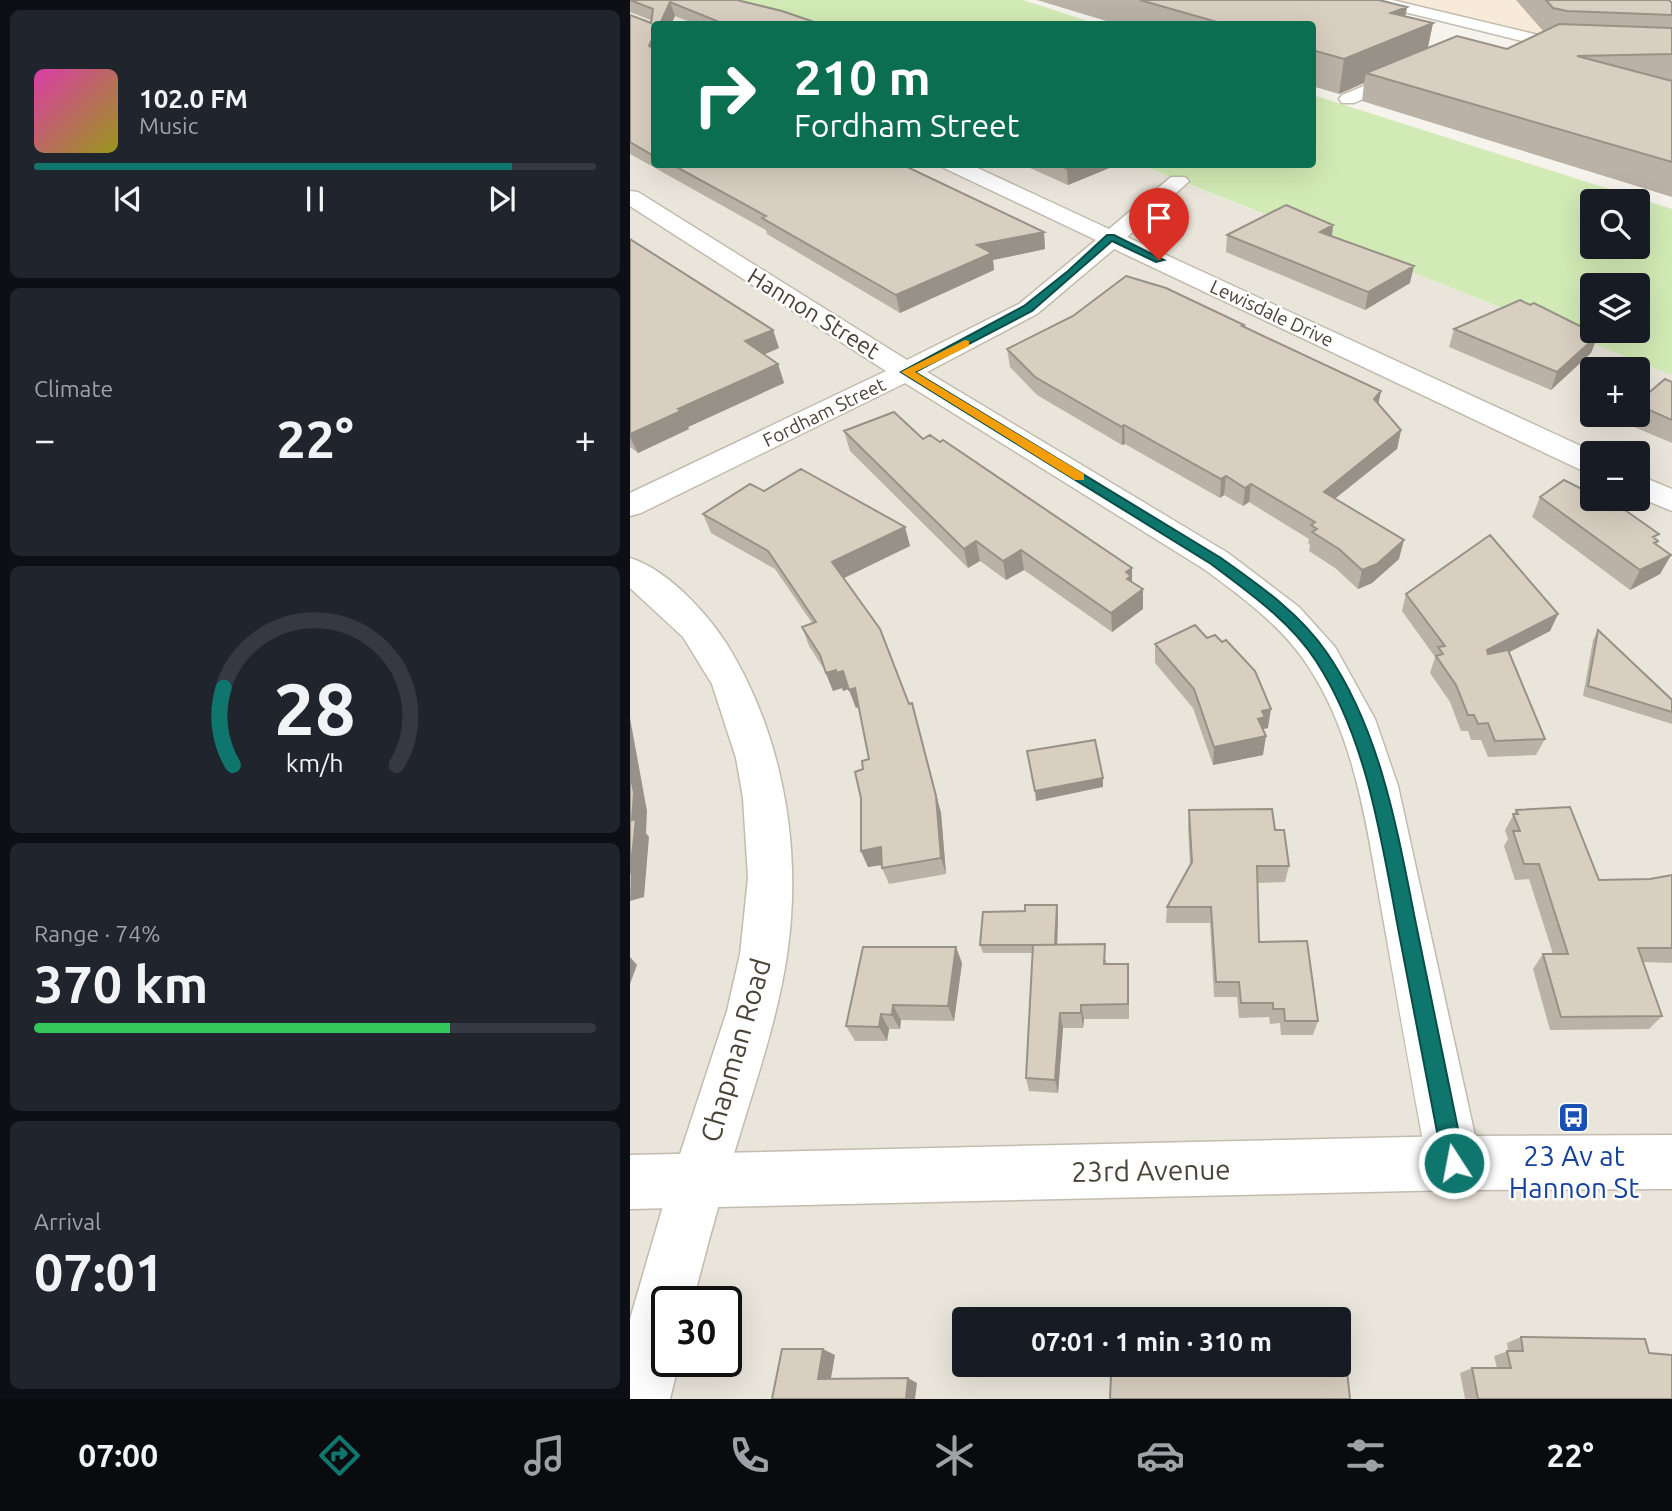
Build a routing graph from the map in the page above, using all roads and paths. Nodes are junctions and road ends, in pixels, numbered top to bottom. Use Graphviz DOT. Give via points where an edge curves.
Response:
graph roads {
  1 [pos="1373,0"];
  2 [pos="1501,33"];
  3 [pos="1475,44"];
  4 [pos="1672,49"];
  5 [pos="1423,67"];
  6 [pos="1348,99"];
  7 [pos="960,168"];
  8 [pos="1178,181"];
  9 [pos="630,197"];
  10 [pos="1110,237"];
  11 [pos="907,372"];
  12 [pos="1580,457"];
  13 [pos="1650,491"];
  14 [pos="1672,501"];
  15 [pos="630,506"];
  16 [pos="630,570"];
  17 [pos="1672,1162"];
  18 [pos="1454,1163"];
  19 [pos="698,1181"];
  20 [pos="630,1182"];
  21 [pos="639,1399"];
  1 -- 2 [label="street"];
  2 -- 3 [label="street"];
  2 -- 4 [label="street" via="1578,47"];
  5 -- 6 [label="street"];
  7 -- 10 [label="street, Lewisdale Drive"];
  8 -- 10 [label="street, Fordham Street"];
  9 -- 11 [label="street, Hannon Street"];
  10 -- 11 [label="street, Fordham Street" via="1028,309"];
  10 -- 12 [label="street, Lewisdale Drive"];
  11 -- 15 [label="street, Fordham Street"];
  11 -- 18 [label="street, Hannon Street" via="1216,561 1296,625 1322,656 1356,719 1387,825"];
  13 -- 14 [label="street"];
  16 -- 19 [label="street, Chapman Road" via="671,602 712,650 734,691 758,765 766,821 769,889 764,954 744,1037"];
  17 -- 18 [label="street, 23rd Avenue"];
  18 -- 19 [label="street, 23rd Avenue"];
  19 -- 20 [label="street, 23rd Avenue"];
  19 -- 21 [label="street, Chapman Road"];
}
